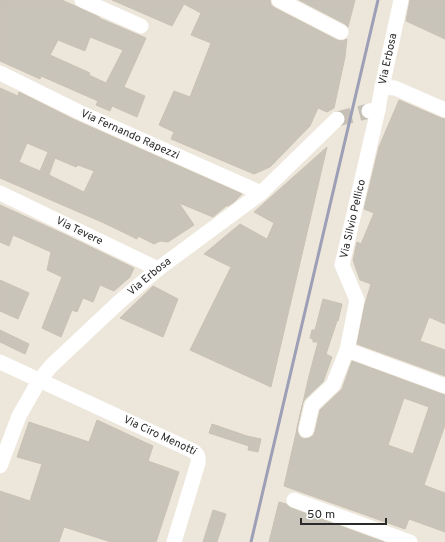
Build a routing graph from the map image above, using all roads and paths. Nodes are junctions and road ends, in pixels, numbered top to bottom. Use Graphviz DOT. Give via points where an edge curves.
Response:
graph roads {
  1 [pos="82,0"];
  2 [pos="279,0"];
  3 [pos="401,0"];
  4 [pos="140,26"];
  5 [pos="341,32"];
  6 [pos="0,73"];
  7 [pos="382,87"];
  8 [pos="374,110"];
  9 [pos="445,110"];
  10 [pos="337,119"];
  11 [pos="0,193"];
  12 [pos="262,193"];
  13 [pos="158,269"];
  14 [pos="347,350"];
  15 [pos="0,362"];
  16 [pos="39,381"];
  17 [pos="445,386"];
  18 [pos="306,430"];
  19 [pos="0,466"];
  20 [pos="294,500"];
  21 [pos="174,542"];
  22 [pos="410,542"];
  1 -- 4 [label="street"];
  2 -- 5 [label="street"];
  3 -- 7 [label="street, Via Erbosa"];
  6 -- 12 [label="street, Via Fernando Rapezzi" via="79,112"];
  7 -- 8 [label="street, Via Erbosa"];
  7 -- 9 [label="street" via="395,88"];
  8 -- 14 [label="street, Via Silvio Pellico" via="342,265 357,300"];
  10 -- 12 [label="street, Via Erbosa"];
  11 -- 13 [label="street, Via Tevere"];
  12 -- 13 [label="street, Via Erbosa"];
  13 -- 16 [label="street, Via Erbosa" via="51,366"];
  14 -- 17 [label="street"];
  14 -- 18 [label="street, Via Silvio Pellico" via="333,385 312,404"];
  15 -- 16 [label="street"];
  16 -- 19 [label="street, Via Erbosa" via="19,416"];
  16 -- 21 [label="street, Via Ciro Menotti" via="198,454 198,463"];
  20 -- 22 [label="street"];
}
